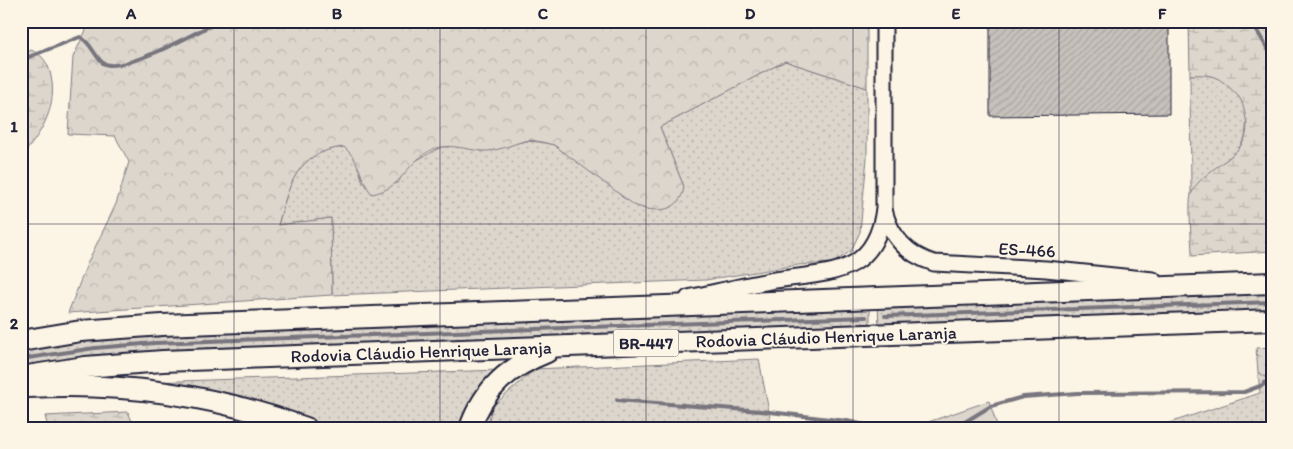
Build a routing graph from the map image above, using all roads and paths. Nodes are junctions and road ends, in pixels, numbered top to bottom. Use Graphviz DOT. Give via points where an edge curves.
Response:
graph roads {
  1 [pos="884,21"];
  2 [pos="884,209"];
  3 [pos="1272,283"];
  4 [pos="1196,286"];
  5 [pos="650,306"];
  6 [pos="1272,320"];
  7 [pos="21,341"];
  8 [pos="563,346"];
  9 [pos="21,377"];
  10 [pos="21,388"];
  11 [pos="306,428"];
  12 [pos="470,428"];
  1 -- 2 [label="street, ES-466"];
  2 -- 4 [label="street, ES-466" via="891,230 904,248 934,263 1077,271"];
  2 -- 5 [label="street, ES-466" via="880,230 869,248 854,263 840,270"];
  3 -- 4 [label="main road, Rodovia Cláudio Henrique Laranja / BR-447"];
  4 -- 5 [label="main road, Rodovia Cláudio Henrique Laranja / BR-447"];
  5 -- 7 [label="main road, Rodovia Cláudio Henrique Laranja / BR-447" via="162,325 81,331"];
  6 -- 8 [label="main road, Rodovia Cláudio Henrique Laranja / BR-447"];
  8 -- 9 [label="main road, Rodovia Cláudio Henrique Laranja / BR-447" via="154,362 85,367"];
  8 -- 12 [label="main road" via="526,360 505,374 487,393"];
  10 -- 11 [label="main road" via="90,386 164,392 221,402"];
}
